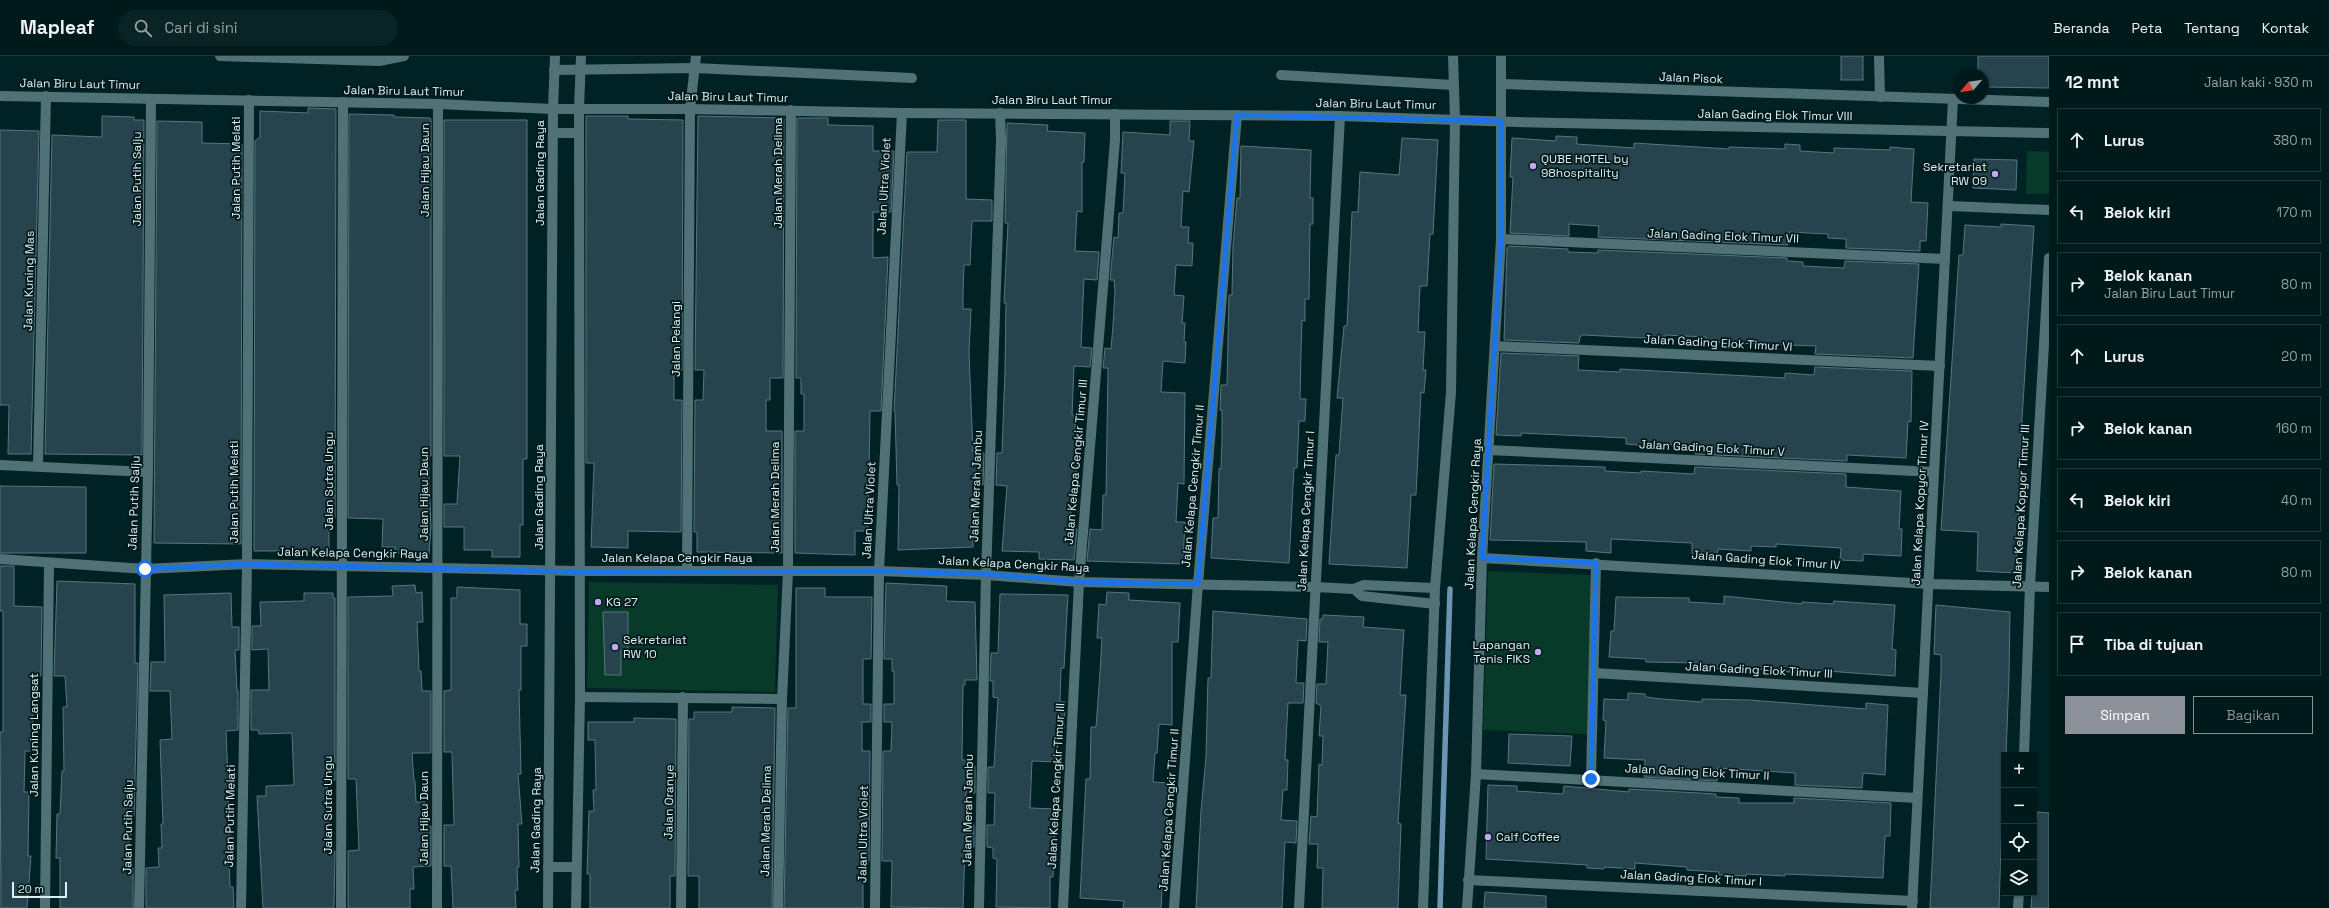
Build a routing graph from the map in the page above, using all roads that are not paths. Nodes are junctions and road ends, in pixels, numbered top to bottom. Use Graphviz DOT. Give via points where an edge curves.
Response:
graph roads {
  1 [pos="220,56"];
  2 [pos="404,56"];
  3 [pos="581,56"];
  4 [pos="696,56"];
  5 [pos="1453,56"];
  6 [pos="1501,56"];
  7 [pos="1879,56"];
  8 [pos="555,65"];
  9 [pos="695,71"];
  10 [pos="580,73"];
  11 [pos="1281,75"];
  12 [pos="912,78"];
  13 [pos="1502,85"];
  14 [pos="1453,88"];
  15 [pos="0,96"];
  16 [pos="46,96"];
  17 [pos="1880,97"];
  18 [pos="151,99"];
  19 [pos="1953,99"];
  20 [pos="249,100"];
  21 [pos="1989,100"];
  22 [pos="343,102"];
  23 [pos="2049,102"];
  24 [pos="438,104"];
  25 [pos="691,105"];
  26 [pos="579,106"];
  27 [pos="553,107"];
  28 [pos="791,110"];
  29 [pos="902,113"];
  30 [pos="1000,113"];
  31 [pos="1115,114"];
  32 [pos="1237,115"];
  33 [pos="1340,116"];
  34 [pos="1455,116"];
  35 [pos="1501,121"];
  36 [pos="1951,132"];
  37 [pos="553,133"];
  38 [pos="579,133"];
  39 [pos="2049,133"];
  40 [pos="1949,206"];
  41 [pos="2049,210"];
  42 [pos="1501,239"];
  43 [pos="2049,258"];
  44 [pos="1945,259"];
  45 [pos="1495,346"];
  46 [pos="1940,366"];
  47 [pos="1490,450"];
  48 [pos="0,465"];
  49 [pos="38,466"];
  50 [pos="148,472"];
  51 [pos="1934,472"];
  52 [pos="1482,558"];
  53 [pos="0,560"];
  54 [pos="49,563"];
  55 [pos="1596,563"];
  56 [pos="247,564"];
  57 [pos="342,566"];
  58 [pos="437,568"];
  59 [pos="145,569"];
  60 [pos="688,570"];
  61 [pos="551,571"];
  62 [pos="788,571"];
  63 [pos="879,571"];
  64 [pos="579,572"];
  65 [pos="986,574"];
  66 [pos="1079,582"];
  67 [pos="1198,584"];
  68 [pos="1929,584"];
  69 [pos="1315,586"];
  70 [pos="2030,586"];
  71 [pos="2049,587"];
  72 [pos="1435,588"];
  73 [pos="1354,589"];
  74 [pos="1435,604"];
  75 [pos="1594,673"];
  76 [pos="1923,693"];
  77 [pos="580,697"];
  78 [pos="683,697"];
  79 [pos="782,699"];
  80 [pos="2024,752"];
  81 [pos="1476,774"];
  82 [pos="1591,779"];
  83 [pos="1917,798"];
  84 [pos="548,867"];
  85 [pos="576,868"];
  86 [pos="1468,880"];
  87 [pos="2018,896"];
  88 [pos="1912,905"];
  89 [pos="45,908"];
  90 [pos="139,908"];
  91 [pos="241,908"];
  92 [pos="341,908"];
  93 [pos="437,908"];
  94 [pos="548,908"];
  95 [pos="576,908"];
  96 [pos="681,908"];
  97 [pos="778,908"];
  98 [pos="875,908"];
  99 [pos="979,908"];
  100 [pos="1063,908"];
  101 [pos="1174,908"];
  102 [pos="1299,908"];
  103 [pos="1423,908"];
  104 [pos="1467,908"];
  105 [pos="2018,908"];
  1 -- 2 [label="street" via="379,62"];
  3 -- 10 [label="street"];
  4 -- 9 [label="street, Jalan Pelangi"];
  5 -- 14 [label="street"];
  6 -- 13 [label="street, Jalan Kelapa Cengkir Raya"];
  7 -- 17 [label="street"];
  8 -- 10 [label="street"];
  8 -- 27 [label="street, Jalan Gading Raya"];
  9 -- 10 [label="street"];
  9 -- 12 [label="street"];
  9 -- 25 [label="street, Jalan Pelangi"];
  10 -- 26 [label="street"];
  11 -- 14 [label="street"];
  13 -- 17 [label="street, Jalan Pisok"];
  13 -- 35 [label="street, Jalan Kelapa Cengkir Raya"];
  14 -- 34 [label="street"];
  15 -- 16 [label="street, Jalan Biru Laut Timur"];
  16 -- 18 [label="street, Jalan Biru Laut Timur"];
  16 -- 49 [label="street, Jalan Kuning Mas"];
  17 -- 19 [label="street"];
  18 -- 20 [label="street, Jalan Biru Laut Timur"];
  18 -- 50 [label="street, Jalan Putih Salju"];
  19 -- 36 [label="street, Jalan Kelapa Kopyor Timur IV"];
  20 -- 22 [label="street, Jalan Biru Laut Timur"];
  20 -- 56 [label="street, Jalan Putih Melati"];
  21 -- 23 [label="street"];
  22 -- 24 [label="street, Jalan Biru Laut Timur"];
  22 -- 57 [label="street, Jalan Sutra Ungu"];
  24 -- 27 [label="street, Jalan Biru Laut Timur"];
  24 -- 58 [label="street, Jalan Hijau Daun"];
  25 -- 26 [label="street, Jalan Biru Laut Timur"];
  25 -- 28 [label="street, Jalan Biru Laut Timur"];
  25 -- 60 [label="street, Jalan Pelangi"];
  26 -- 27 [label="street, Jalan Biru Laut Timur"];
  26 -- 38 [label="street"];
  27 -- 37 [label="street, Jalan Gading Raya"];
  28 -- 29 [label="street, Jalan Biru Laut Timur"];
  28 -- 62 [label="street, Jalan Merah Delima"];
  29 -- 30 [label="street, Jalan Biru Laut Timur"];
  29 -- 63 [label="street, Jalan Ultra Violet"];
  30 -- 31 [label="street, Jalan Biru Laut Timur"];
  30 -- 65 [label="street, Jalan Merah Jambu"];
  31 -- 32 [label="street, Jalan Biru Laut Timur"];
  31 -- 66 [label="street, Jalan Kelapa Cengkir Timur III"];
  32 -- 33 [label="street, Jalan Biru Laut Timur"];
  32 -- 67 [label="street, Jalan Kelapa Cengkir Timur II"];
  33 -- 34 [label="street, Jalan Biru Laut Timur"];
  33 -- 69 [label="street, Jalan Kelapa Cengkir Timur I"];
  34 -- 35 [label="street, Jalan Biru Laut Timur"];
  34 -- 72 [label="street" via="1451,392"];
  35 -- 36 [label="street, Jalan Gading Elok Timur VIII"];
  35 -- 42 [label="street, Jalan Kelapa Cengkir Raya"];
  36 -- 39 [label="street, Jalan Gading Elok Timur VIII"];
  36 -- 40 [label="street, Jalan Kelapa Kopyor Timur IV"];
  37 -- 38 [label="street"];
  37 -- 61 [label="street, Jalan Gading Raya"];
  38 -- 64 [label="street"];
  40 -- 41 [label="street"];
  40 -- 44 [label="street, Jalan Kelapa Kopyor Timur IV"];
  42 -- 44 [label="street, Jalan Gading Elok Timur VII"];
  42 -- 45 [label="street, Jalan Kelapa Cengkir Raya"];
  43 -- 70 [label="street, Jalan Kelapa Kopyor Timur III"];
  44 -- 46 [label="street, Jalan Kelapa Kopyor Timur IV"];
  45 -- 46 [label="street, Jalan Gading Elok Timur VI"];
  45 -- 47 [label="street, Jalan Kelapa Cengkir Raya"];
  46 -- 51 [label="street, Jalan Kelapa Kopyor Timur IV"];
  47 -- 51 [label="street, Jalan Gading Elok Timur V"];
  47 -- 52 [label="street, Jalan Kelapa Cengkir Raya"];
  48 -- 49 [label="street"];
  49 -- 50 [label="street"];
  50 -- 59 [label="street, Jalan Putih Salju"];
  51 -- 68 [label="street, Jalan Kelapa Kopyor Timur IV"];
  52 -- 55 [label="street, Jalan Gading Elok Timur IV"];
  52 -- 81 [label="street, Jalan Kelapa Cengkir Raya"];
  53 -- 54 [label="street, Jalan Kelapa Cengkir Raya"];
  54 -- 59 [label="street, Jalan Kelapa Cengkir Raya"];
  54 -- 89 [label="street, Jalan Kuning Langsat"];
  55 -- 68 [label="street, Jalan Gading Elok Timur IV"];
  55 -- 75 [label="street"];
  56 -- 57 [label="street, Jalan Kelapa Cengkir Raya"];
  56 -- 59 [label="street, Jalan Kelapa Cengkir Raya"];
  56 -- 91 [label="street, Jalan Putih Melati"];
  57 -- 58 [label="street, Jalan Kelapa Cengkir Raya"];
  57 -- 92 [label="street, Jalan Sutra Ungu"];
  58 -- 61 [label="street, Jalan Kelapa Cengkir Raya"];
  58 -- 93 [label="street, Jalan Hijau Daun"];
  59 -- 90 [label="street, Jalan Putih Salju"];
  60 -- 62 [label="street, Jalan Kelapa Cengkir Raya"];
  60 -- 64 [label="street, Jalan Kelapa Cengkir Raya"];
  61 -- 64 [label="street, Jalan Kelapa Cengkir Raya"];
  61 -- 84 [label="street, Jalan Gading Raya"];
  62 -- 63 [label="street, Jalan Kelapa Cengkir Raya"];
  62 -- 79 [label="street, Jalan Merah Delima"];
  63 -- 65 [label="street, Jalan Kelapa Cengkir Raya"];
  63 -- 98 [label="street, Jalan Ultra Violet"];
  64 -- 77 [label="street"];
  65 -- 66 [label="street, Jalan Kelapa Cengkir Raya"];
  65 -- 99 [label="street, Jalan Merah Jambu"];
  66 -- 67 [label="street, Jalan Kelapa Cengkir Raya"];
  66 -- 100 [label="street, Jalan Kelapa Cengkir Timur III"];
  67 -- 69 [label="street, Jalan Kelapa Cengkir Raya"];
  67 -- 101 [label="street, Jalan Kelapa Cengkir Timur II"];
  68 -- 70 [label="street, Jalan Gading Elok Timur IV"];
  68 -- 76 [label="street, Jalan Kelapa Kopyor Timur IV"];
  69 -- 73 [label="street, Jalan Kelapa Cengkir Raya"];
  69 -- 102 [label="street, Jalan Kelapa Cengkir Timur I"];
  70 -- 71 [label="street, Jalan Gading Elok Timur IV"];
  70 -- 80 [label="street, Jalan Kelapa Kopyor Timur III"];
  72 -- 73 [label="street, Jalan Kelapa Cengkir Raya" via="1364,585"];
  72 -- 74 [label="street"];
  73 -- 74 [label="street, Jalan Kelapa Cengkir Raya" via="1362,596"];
  74 -- 103 [label="street"];
  75 -- 76 [label="street, Jalan Gading Elok Timur III"];
  75 -- 82 [label="street"];
  76 -- 83 [label="street, Jalan Kelapa Kopyor Timur IV"];
  77 -- 78 [label="street"];
  77 -- 85 [label="street"];
  78 -- 79 [label="street"];
  78 -- 96 [label="street, Jalan Oranye"];
  79 -- 97 [label="street, Jalan Merah Delima"];
  81 -- 82 [label="street, Jalan Gading Elok Timur II"];
  81 -- 86 [label="street, Jalan Kelapa Cengkir Raya"];
  82 -- 83 [label="street, Jalan Gading Elok Timur II"];
  83 -- 88 [label="street, Jalan Kelapa Kopyor Timur IV"];
  84 -- 85 [label="street"];
  84 -- 94 [label="street, Jalan Gading Raya"];
  85 -- 95 [label="street"];
  86 -- 88 [label="street, Jalan Gading Elok Timur I"];
  86 -- 104 [label="street, Jalan Kelapa Cengkir Raya"];
  87 -- 105 [label="street"];
}
